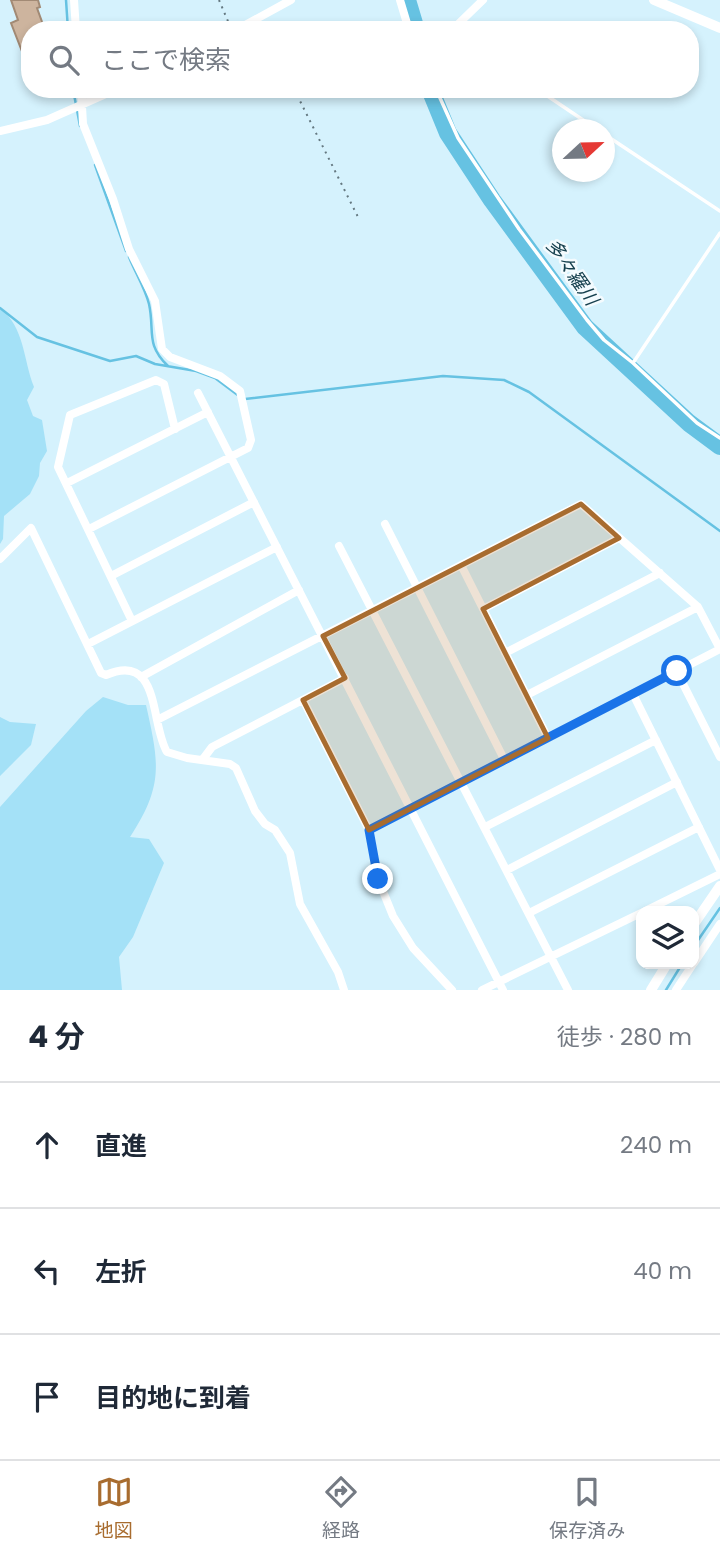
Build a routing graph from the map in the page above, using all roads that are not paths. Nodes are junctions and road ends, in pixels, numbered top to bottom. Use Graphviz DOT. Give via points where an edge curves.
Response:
graph roads {
  1 [pos="74,0"];
  2 [pos="291,0"];
  3 [pos="400,0"];
  4 [pos="483,0"];
  5 [pos="654,0"];
  6 [pos="75,21"];
  7 [pos="251,21"];
  8 [pos="406,21"];
  9 [pos="461,21"];
  10 [pos="720,28"];
  11 [pos="79,98"];
  12 [pos="99,98"];
  13 [pos="440,98"];
  14 [pos="550,98"];
  15 [pos="77,109"];
  16 [pos="581,119"];
  17 [pos="0,131"];
  18 [pos="615,141"];
  19 [pos="720,211"];
  20 [pos="720,233"];
  21 [pos="633,363"];
  22 [pos="198,393"];
  23 [pos="208,412"];
  24 [pos="175,429"];
  25 [pos="720,438"];
  26 [pos="230,457"];
  27 [pos="67,483"];
  28 [pos="254,502"];
  29 [pos="385,524"];
  30 [pos="89,529"];
  31 [pos="620,537"];
  32 [pos="339,546"];
  33 [pos="277,547"];
  34 [pos="0,559"];
  35 [pos="461,565"];
  36 [pos="660,573"];
  37 [pos="111,576"];
  38 [pos="418,587"];
  39 [pos="299,590"];
  40 [pos="698,607"];
  41 [pos="483,609"];
  42 [pos="373,610"];
  43 [pos="132,621"];
  44 [pos="323,636"];
  45 [pos="88,645"];
  46 [pos="720,649"];
  47 [pos="505,653"];
  48 [pos="677,671"];
  49 [pos="141,677"];
  50 [pos="345,678"];
  51 [pos="634,694"];
  52 [pos="527,695"];
  53 [pos="303,700"];
  54 [pos="158,720"];
  55 [pos="548,738"];
  56 [pos="656,740"];
  57 [pos="720,757"];
  58 [pos="203,759"];
  59 [pos="505,761"];
  60 [pos="462,782"];
  61 [pos="677,782"];
  62 [pos="411,808"];
  63 [pos="485,827"];
  64 [pos="699,827"];
  65 [pos="369,830"];
  66 [pos="507,870"];
  67 [pos="720,872"];
  68 [pos="720,886"];
  69 [pos="655,906"];
  70 [pos="529,913"];
  71 [pos="636,915"];
  72 [pos="699,917"];
  73 [pos="720,924"];
  74 [pos="699,956"];
  75 [pos="552,957"];
  76 [pos="664,969"];
  77 [pos="691,969"];
  78 [pos="501,986"];
  79 [pos="344,990"];
  80 [pos="452,990"];
  81 [pos="482,990"];
  82 [pos="568,990"];
  83 [pos="651,990"];
  84 [pos="676,990"];
  1 -- 6 [label="street"];
  2 -- 7 [label="street"];
  3 -- 8 [label="street"];
  4 -- 9 [label="street"];
  5 -- 10 [label="street"];
  11 -- 15 [label="street"];
  12 -- 15 [label="street"];
  13 -- 21 [label="lane" via="458,138 519,229 604,340"];
  14 -- 16 [label="lane"];
  15 -- 17 [label="street"];
  15 -- 26 [label="street" via="129,249 155,301 162,349 170,357 220,376 244,399 251,440 248,448"];
  18 -- 19 [label="lane"];
  20 -- 21 [label="lane"];
  21 -- 25 [label="lane" via="697,423"];
  22 -- 23 [label="street"];
  23 -- 24 [label="street"];
  23 -- 26 [label="street"];
  24 -- 27 [label="street"];
  24 -- 27 [label="street" via="164,384 156,380 70,415 58,467"];
  26 -- 28 [label="street"];
  26 -- 30 [label="street"];
  27 -- 30 [label="street"];
  28 -- 33 [label="street"];
  28 -- 37 [label="street"];
  29 -- 38 [label="street"];
  30 -- 37 [label="street"];
  31 -- 35 [label="street" via="581,504"];
  31 -- 36 [label="street"];
  31 -- 41 [label="street"];
  32 -- 42 [label="street"];
  33 -- 39 [label="street"];
  33 -- 43 [label="street"];
  34 -- 45 [label="street" via="31,528"];
  35 -- 38 [label="street"];
  35 -- 41 [label="street"];
  36 -- 40 [label="street"];
  36 -- 47 [label="street"];
  37 -- 43 [label="street"];
  38 -- 42 [label="street"];
  38 -- 59 [label="street"];
  39 -- 44 [label="street"];
  39 -- 49 [label="street"];
  40 -- 46 [label="street"];
  40 -- 52 [label="street"];
  41 -- 47 [label="street"];
  42 -- 44 [label="street"];
  42 -- 60 [label="street"];
  43 -- 45 [label="street"];
  44 -- 50 [label="street"];
  44 -- 54 [label="street"];
  45 -- 49 [label="street" via="101,673 125,668"];
  46 -- 48 [label="street"];
  47 -- 52 [label="street"];
  48 -- 51 [label="street"];
  48 -- 57 [label="street"];
  49 -- 54 [label="street"];
  50 -- 53 [label="street"];
  50 -- 62 [label="street"];
  51 -- 55 [label="street"];
  51 -- 56 [label="street"];
  52 -- 55 [label="street"];
  53 -- 58 [label="street" via="212,747"];
  53 -- 65 [label="street"];
  54 -- 58 [label="street" via="167,752"];
  55 -- 59 [label="street"];
  56 -- 61 [label="street"];
  56 -- 63 [label="street"];
  58 -- 79 [label="street" via="236,768 255,811 281,838 290,853 300,904"];
  59 -- 60 [label="street"];
  60 -- 62 [label="street"];
  60 -- 63 [label="street"];
  61 -- 64 [label="street"];
  61 -- 66 [label="street"];
  62 -- 65 [label="street"];
  62 -- 78 [label="street"];
  63 -- 66 [label="street"];
  64 -- 67 [label="street"];
  64 -- 70 [label="street"];
  65 -- 80 [label="street" via="378,879 393,916 413,948"];
  66 -- 70 [label="street"];
  67 -- 69 [label="street"];
  68 -- 72 [label="street"];
  70 -- 75 [label="street"];
  71 -- 75 [label="street"];
  73 -- 74 [label="street"];
  75 -- 78 [label="street"];
  75 -- 82 [label="street"];
  76 -- 83 [label="street"];
  77 -- 84 [label="street"];
  78 -- 81 [label="street"];
}
